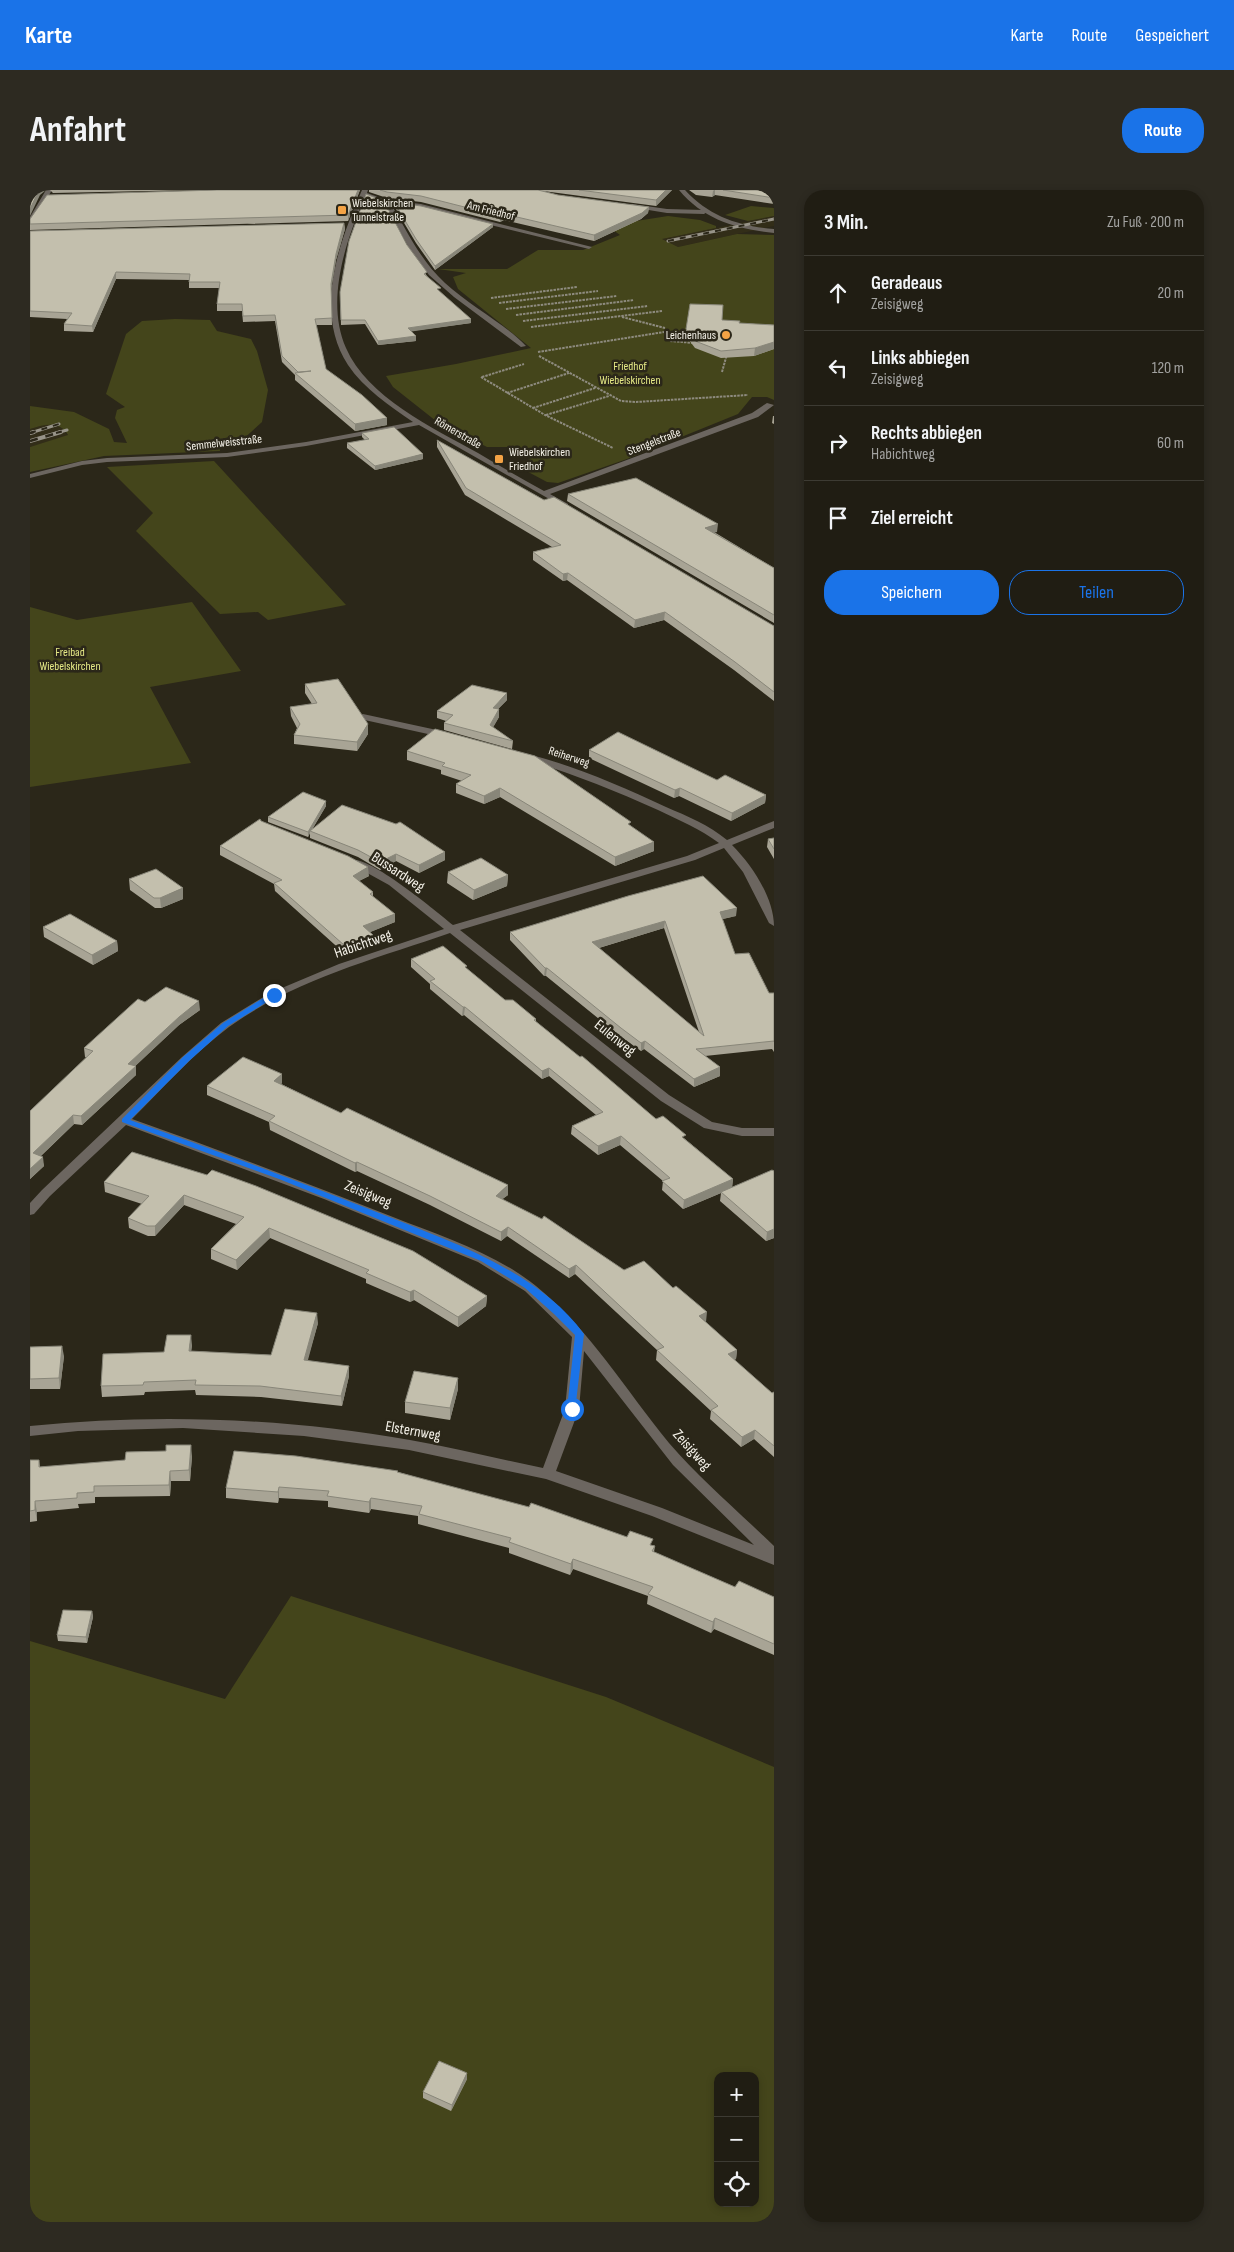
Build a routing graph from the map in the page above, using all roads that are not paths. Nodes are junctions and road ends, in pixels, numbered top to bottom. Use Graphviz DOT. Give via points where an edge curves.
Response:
graph roads {
  1 [pos="48,190"];
  2 [pos="682,190"];
  3 [pos="364,192"];
  4 [pos="44,197"];
  5 [pos="54,197"];
  6 [pos="387,202"];
  7 [pos="622,205"];
  8 [pos="704,212"];
  9 [pos="30,222"];
  10 [pos="340,225"];
  11 [pos="350,225"];
  12 [pos="774,231"];
  13 [pos="589,247"];
  14 [pos="523,346"];
  15 [pos="770,405"];
  16 [pos="420,424"];
  17 [pos="30,476"];
  18 [pos="544,494"];
  19 [pos="576,512"];
  20 [pos="363,717"];
  21 [pos="459,739"];
  22 [pos="520,755"];
  23 [pos="774,824"];
  24 [pos="726,844"];
  25 [pos="344,857"];
  26 [pos="774,923"];
  27 [pos="453,929"];
  28 [pos="124,1120"];
  29 [pos="774,1132"];
  30 [pos="30,1211"];
  31 [pos="579,1334"];
  32 [pos="30,1431"];
  33 [pos="548,1474"];
  34 [pos="774,1555"];
  35 [pos="774,1559"];
  1 -- 4 [label="street"];
  2 -- 8 [label="street"];
  3 -- 6 [label="street, Am Friedhof"];
  3 -- 11 [label="street, Römerstraße"];
  4 -- 5 [label="street"];
  4 -- 9 [label="street"];
  6 -- 13 [label="street, Am Friedhof" via="421,206"];
  6 -- 14 [label="street" via="422,263"];
  7 -- 8 [label="street"];
  8 -- 12 [label="street" via="722,222"];
  10 -- 11 [label="street"];
  11 -- 16 [label="street, Römerstraße" via="335,283 336,324 343,349 365,380"];
  15 -- 18 [label="street, Stengelstraße" via="755,415"];
  16 -- 17 [label="street, Semmelweisstraße" via="227,455 107,460"];
  16 -- 18 [label="street, Römerstraße"];
  18 -- 19 [label="street, Römerstraße"];
  20 -- 21 [label="street"];
  22 -- 24 [label="street, Reiherweg" via="573,770 618,788 679,816"];
  23 -- 24 [label="street, Habichtweg"];
  24 -- 26 [label="street, Reiherweg" via="742,862"];
  24 -- 27 [label="street, Habichtweg" via="691,858"];
  25 -- 27 [label="street, Bussardweg" via="393,883"];
  27 -- 28 [label="street, Habichtweg" via="343,966 274,995 226,1025"];
  27 -- 29 [label="street, Eulenweg" via="665,1098 708,1126 742,1132"];
  28 -- 30 [label="street, Habichtweg"];
  28 -- 31 [label="street, Zeisigweg" via="282,1177 484,1259 528,1286"];
  31 -- 33 [label="street" via="572,1409"];
  31 -- 34 [label="street, Zeisigweg" via="666,1448"];
  32 -- 33 [label="street, Elsternweg" via="183,1423 304,1431 409,1445"];
  33 -- 35 [label="street, Elsternweg" via="658,1512"];
}
